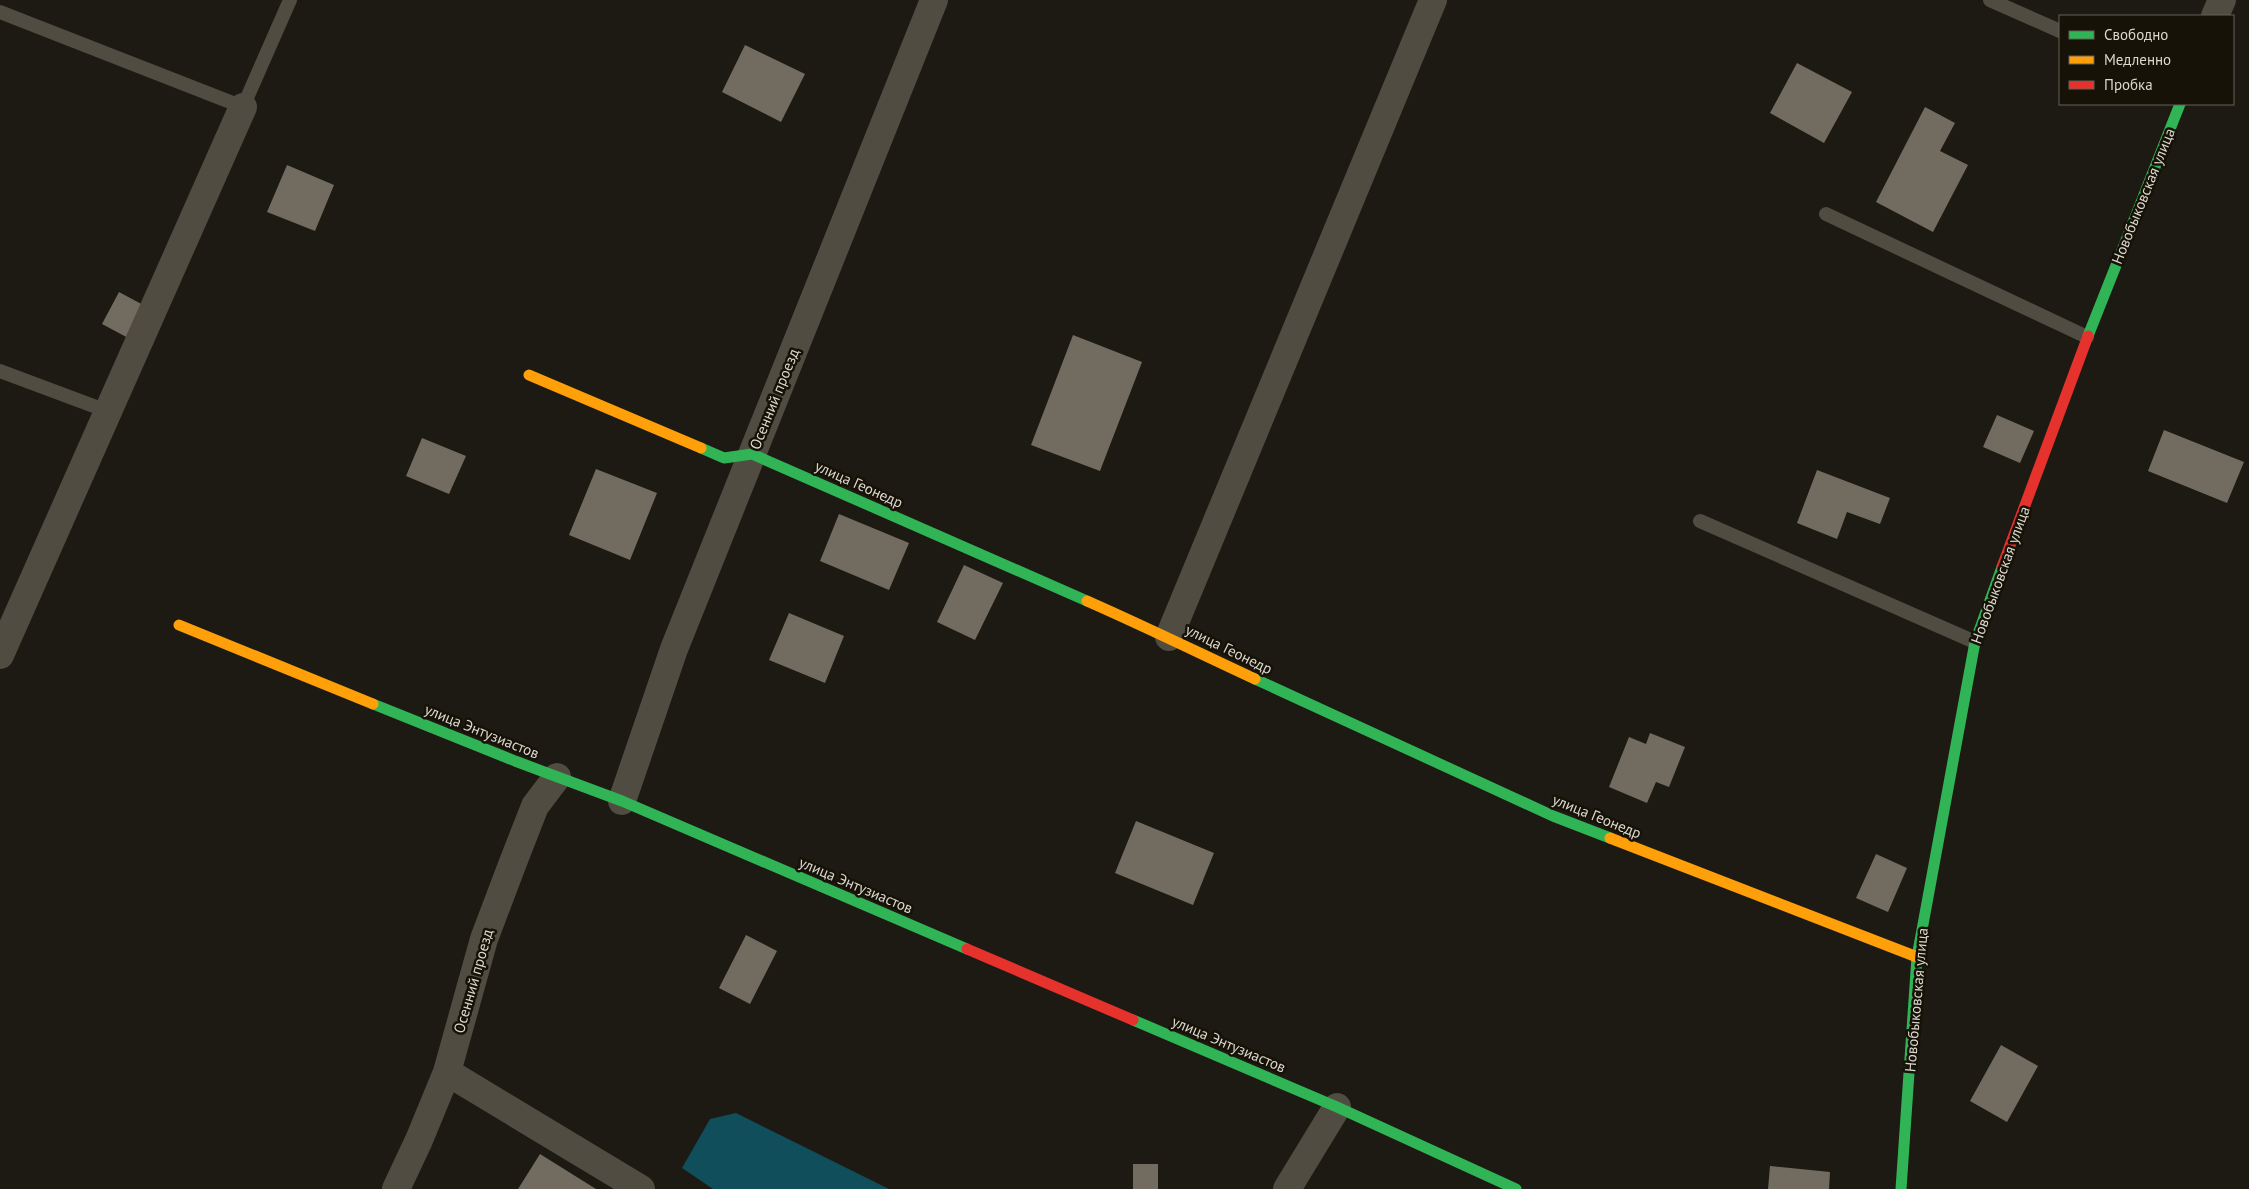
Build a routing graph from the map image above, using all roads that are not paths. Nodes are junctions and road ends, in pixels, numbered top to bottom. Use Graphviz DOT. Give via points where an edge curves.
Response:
graph roads {
  1 [pos="290,0"];
  2 [pos="934,0"];
  3 [pos="1433,0"];
  4 [pos="1990,0"];
  5 [pos="2222,0"];
  6 [pos="0,12"];
  7 [pos="2215,15"];
  8 [pos="2059,31"];
  9 [pos="2180,105"];
  10 [pos="243,107"];
  11 [pos="1826,214"];
  12 [pos="2087,337"];
  13 [pos="0,371"];
  14 [pos="529,375"];
  15 [pos="107,411"];
  16 [pos="752,454"];
  17 [pos="1700,521"];
  18 [pos="178,625"];
  19 [pos="1169,637"];
  20 [pos="1975,642"];
  21 [pos="0,655"];
  22 [pos="557,776"];
  23 [pos="622,801"];
  24 [pos="1917,957"];
  25 [pos="447,1072"];
  26 [pos="1337,1107"];
  27 [pos="396,1189"];
  28 [pos="641,1189"];
  29 [pos="1288,1189"];
  30 [pos="1516,1189"];
  31 [pos="1901,1189"];
  1 -- 10 [label="lane"];
  2 -- 16 [label="street, Осенний проезд"];
  3 -- 19 [label="street"];
  4 -- 8 [label="lane"];
  5 -- 7 [label="street"];
  6 -- 10 [label="lane"];
  9 -- 12 [label="street, Новобыковская улица"];
  10 -- 15 [label="street"];
  11 -- 12 [label="lane"];
  12 -- 20 [label="street, Новобыковская улица"];
  13 -- 15 [label="lane"];
  14 -- 16 [label="street" via="724,458"];
  15 -- 21 [label="street"];
  16 -- 19 [label="street, улица Геонедр"];
  16 -- 23 [label="street, Осенний проезд" via="674,649"];
  17 -- 20 [label="lane"];
  18 -- 22 [label="street, улица Энтузиастов"];
  19 -- 24 [label="street, улица Геонедр" via="1553,816"];
  20 -- 24 [label="street, Новобыковская улица"];
  22 -- 23 [label="street, улица Энтузиастов"];
  22 -- 25 [label="street, Осенний проезд" via="535,806 484,939"];
  23 -- 26 [label="street, улица Энтузиастов"];
  24 -- 31 [label="street, Новобыковская улица"];
  25 -- 27 [label="street, Осенний проезд"];
  25 -- 28 [label="street"];
  26 -- 29 [label="street"];
  26 -- 30 [label="street, улица Энтузиастов"];
}
